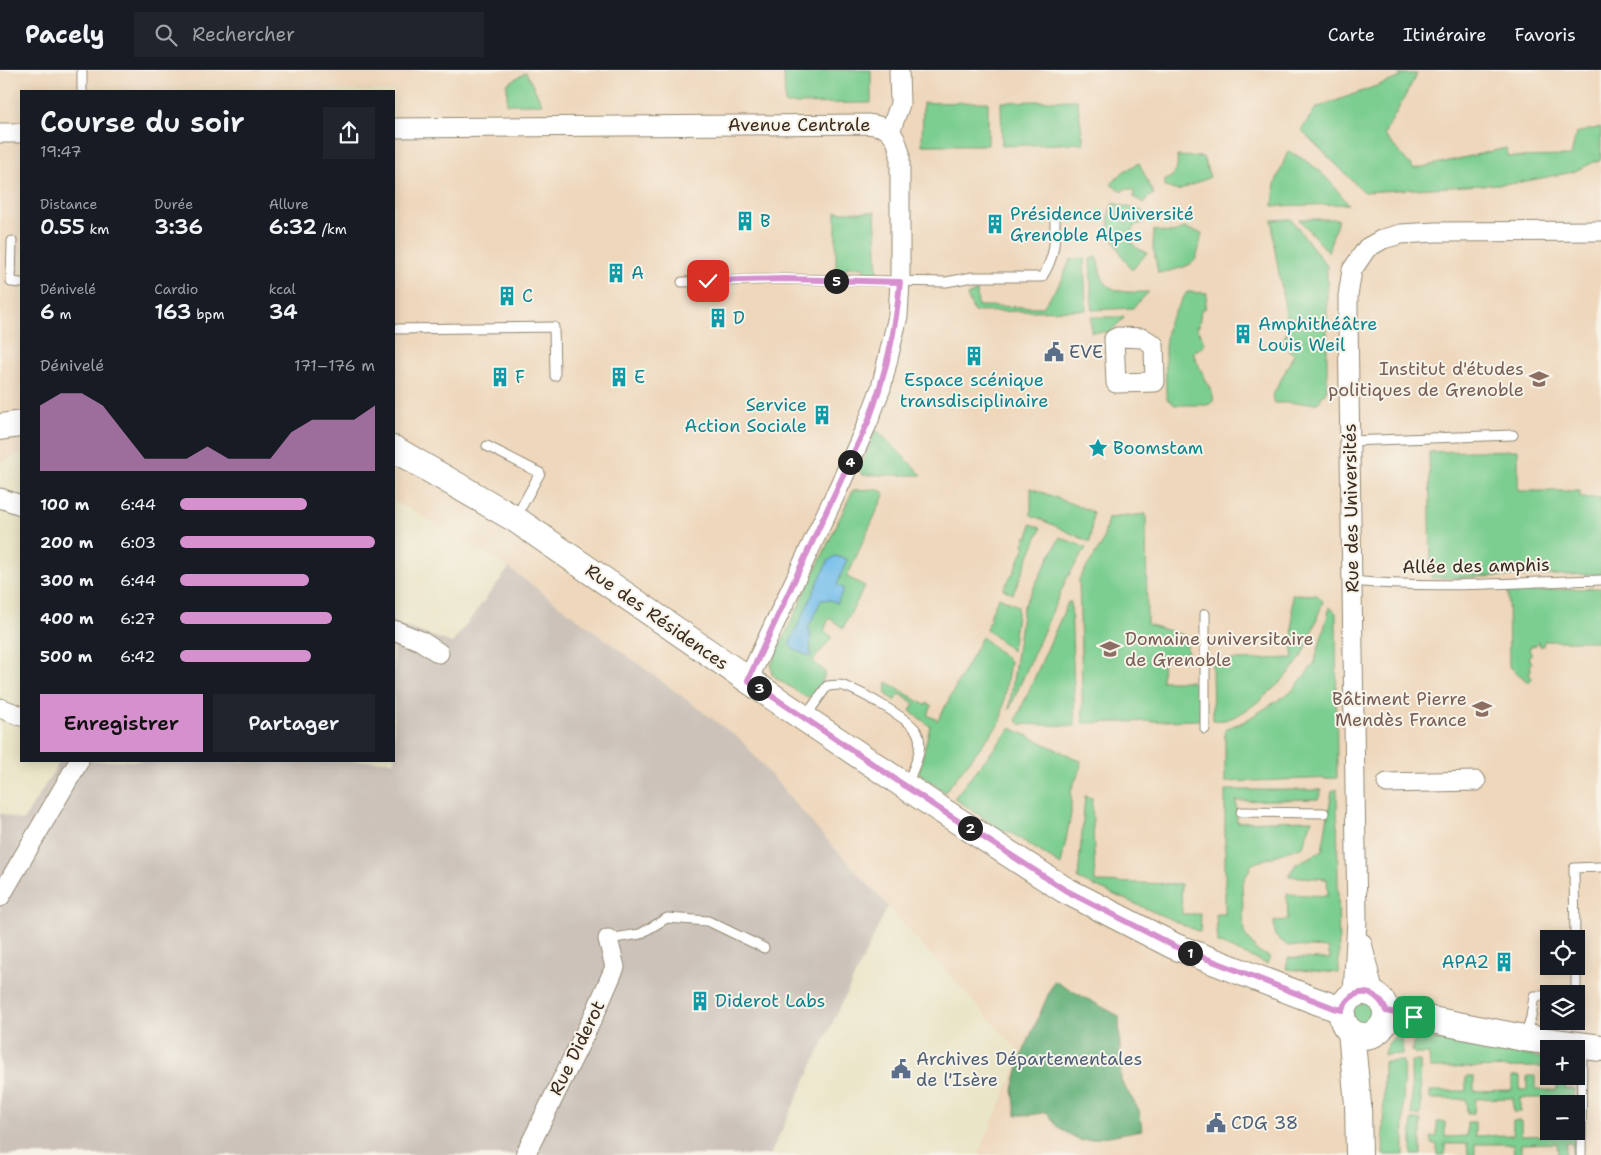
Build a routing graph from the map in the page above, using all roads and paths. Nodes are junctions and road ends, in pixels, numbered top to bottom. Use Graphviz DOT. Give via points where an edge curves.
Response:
graph roads {
  1 [pos="82,70"];
  2 [pos="899,70"];
  3 [pos="82,90"];
  4 [pos="395,128"];
  5 [pos="890,132"];
  6 [pos="0,133"];
  7 [pos="20,133"];
  8 [pos="1055,215"];
  9 [pos="1601,231"];
  10 [pos="12,241"];
  11 [pos="20,282"];
  12 [pos="682,282"];
  13 [pos="900,282"];
  14 [pos="395,329"];
  15 [pos="555,376"];
  16 [pos="20,424"];
  17 [pos="0,428"];
  18 [pos="1513,435"];
  19 [pos="1349,441"];
  20 [pos="487,446"];
  21 [pos="395,450"];
  22 [pos="395,455"];
  23 [pos="446,479"];
  24 [pos="0,498"];
  25 [pos="20,505"];
  26 [pos="515,519"];
  27 [pos="1601,580"];
  28 [pos="1352,581"];
  29 [pos="1205,614"];
  30 [pos="395,630"];
  31 [pos="439,653"];
  32 [pos="748,680"];
  33 [pos="0,708"];
  34 [pos="20,716"];
  35 [pos="805,718"];
  36 [pos="1205,730"];
  37 [pos="78,762"];
  38 [pos="1476,781"];
  39 [pos="1387,783"];
  40 [pos="906,786"];
  41 [pos="1241,812"];
  42 [pos="1324,813"];
  43 [pos="1601,867"];
  44 [pos="0,897"];
  45 [pos="1576,930"];
  46 [pos="608,939"];
  47 [pos="764,948"];
  48 [pos="1540,996"];
  49 [pos="1364,1013"];
  50 [pos="1524,1038"];
  51 [pos="1591,1047"];
  52 [pos="525,1155"];
  53 [pos="1359,1155"];
  54 [pos="1581,1155"];
  1 -- 3 [label="lane"];
  2 -- 5 [label="street" via="900,104"];
  4 -- 5 [label="street, Avenue Centrale" via="867,124"];
  5 -- 13 [label="street, Avenue Centrale" via="900,153"];
  6 -- 7 [label="street"];
  8 -- 13 [label="lane" via="1051,264 1042,277"];
  9 -- 19 [label="street, Rue des Universités" via="1401,234 1383,238 1367,248 1352,270 1348,296"];
  10 -- 11 [label="lane" via="11,282"];
  12 -- 13 [label="lane" via="784,279"];
  13 -- 32 [label="street, Avenue Centrale" via="898,316 881,388 843,478"];
  14 -- 15 [label="lane" via="554,328"];
  16 -- 17 [label="street"];
  18 -- 19 [label="lane"];
  19 -- 28 [label="street, Rue des Universités"];
  20 -- 26 [label="lane" via="540,473"];
  21 -- 23 [label="street, Rue des Résidences"];
  22 -- 23 [label="street, Rue des Résidences"];
  23 -- 26 [label="street, Rue des Résidences"];
  24 -- 25 [label="street"];
  26 -- 32 [label="street, Rue des Résidences"];
  27 -- 28 [label="lane, Allée des amphis" via="1427,584"];
  28 -- 49 [label="street, Rue des Universités" via="1357,920"];
  29 -- 36 [label="lane"];
  30 -- 31 [label="street"];
  32 -- 35 [label="street, Rue des Résidences"];
  33 -- 34 [label="street"];
  35 -- 40 [label="street, Rue des Résidences"];
  35 -- 40 [label="lane" via="827,686 840,685 870,697 917,732 920,744"];
  37 -- 44 [label="street"];
  38 -- 39 [label="street"];
  40 -- 49 [label="street, Rue des Résidences" via="1065,890 1174,946 1316,1002"];
  41 -- 42 [label="lane"];
  43 -- 45 [label="lane" via="1574,868"];
  46 -- 47 [label="lane" via="640,934 667,918 708,921"];
  46 -- 52 [label="street, Rue Diderot" via="615,967"];
  48 -- 50 [label="lane" via="1534,996"];
  49 -- 50 [label="street, Rue des Résidences"];
  49 -- 53 [label="street, Rue des Universités" via="1358,1104"];
  50 -- 51 [label="street, Rue des Résidences"];
  51 -- 54 [label="lane"];
}
